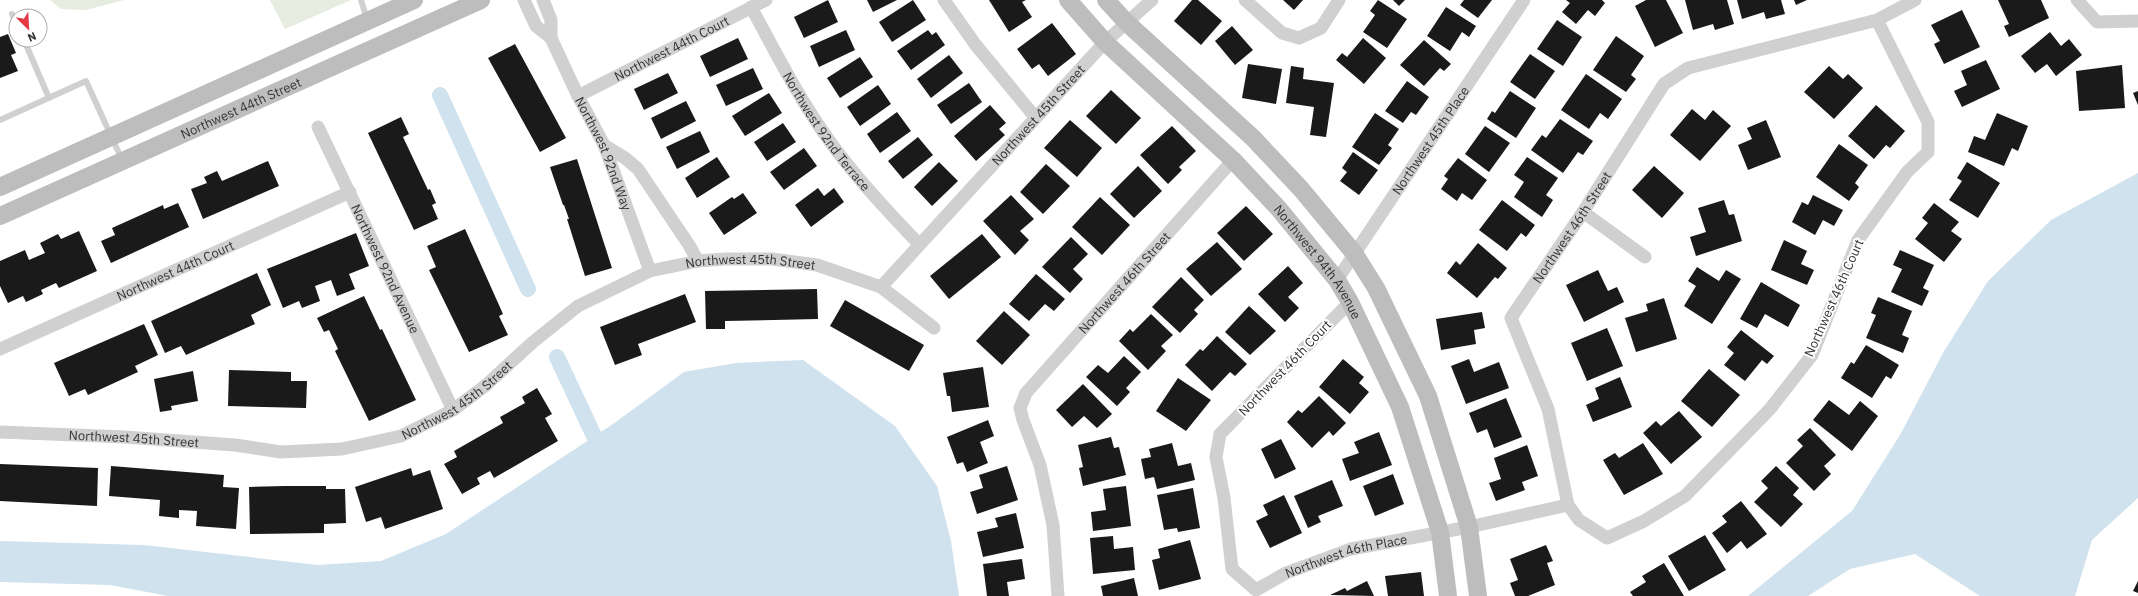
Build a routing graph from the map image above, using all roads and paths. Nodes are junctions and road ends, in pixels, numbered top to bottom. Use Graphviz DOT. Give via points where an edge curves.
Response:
graph roads {
  1 [pos="361,0"];
  2 [pos="414,0"];
  3 [pos="481,0"];
  4 [pos="524,0"];
  5 [pos="543,0"];
  6 [pos="766,0"];
  7 [pos="944,0"];
  8 [pos="1068,0"];
  9 [pos="1106,0"];
  10 [pos="1152,0"];
  11 [pos="1245,0"];
  12 [pos="1339,0"];
  13 [pos="1524,0"];
  14 [pos="1915,0"];
  15 [pos="2077,0"];
  16 [pos="751,7"];
  17 [pos="1877,20"];
  18 [pos="368,21"];
  19 [pos="2138,21"];
  20 [pos="1126,22"];
  21 [pos="551,38"];
  22 [pos="1105,42"];
  23 [pos="27,48"];
  24 [pos="578,96"];
  25 [pos="49,98"];
  26 [pos="1035,117"];
  27 [pos="0,120"];
  28 [pos="318,127"];
  29 [pos="111,136"];
  30 [pos="604,145"];
  31 [pos="1233,160"];
  32 [pos="122,161"];
  33 [pos="0,187"];
  34 [pos="350,192"];
  35 [pos="1583,212"];
  36 [pos="0,216"];
  37 [pos="919,244"];
  38 [pos="1354,253"];
  39 [pos="1645,257"];
  40 [pos="698,262"];
  41 [pos="650,271"];
  42 [pos="1337,280"];
  43 [pos="881,287"];
  44 [pos="1350,302"];
  45 [pos="934,328"];
  46 [pos="0,349"];
  47 [pos="453,410"];
  48 [pos="0,432"];
  49 [pos="1568,504"];
  50 [pos="1470,527"];
  51 [pos="1440,532"];
  52 [pos="1256,590"];
  53 [pos="1058,596"];
  54 [pos="1448,596"];
  55 [pos="1478,596"];
  1 -- 18 [label="lane"];
  2 -- 18 [label="street, Northwest 44th Street"];
  3 -- 32 [label="street, Northwest 44th Street"];
  4 -- 21 [label="street, Northwest 92nd Way" via="536,26"];
  5 -- 21 [label="street, Northwest 92nd Way" via="551,20"];
  6 -- 16 [label="street, Northwest 44th Court"];
  7 -- 26 [label="street" via="974,44"];
  8 -- 22 [label="street, Northwest 94th Avenue"];
  9 -- 20 [label="street"];
  10 -- 20 [label="street, Northwest 45th Street"];
  11 -- 12 [label="street" via="1282,32 1299,38 1321,28"];
  13 -- 38 [label="street, Northwest 45th Place"];
  14 -- 17 [label="street, Northwest 46th Street"];
  15 -- 19 [label="street" via="2097,22"];
  16 -- 24 [label="street, Northwest 44th Court"];
  16 -- 37 [label="street, Northwest 92nd Terrace" via="793,85 830,143 876,199"];
  17 -- 35 [label="street, Northwest 46th Street" via="1688,68 1664,84"];
  17 -- 49 [label="street, Northwest 46th Court" via="1928,122 1928,152 1907,172 1858,240 1812,355 1770,409 1685,496 1644,521 1608,538 1579,520"];
  18 -- 29 [label="street, Northwest 44th Street"];
  20 -- 22 [label="street, Northwest 45th Street"];
  20 -- 38 [label="street" via="1253,138"];
  21 -- 24 [label="street, Northwest 92nd Way"];
  22 -- 26 [label="street, Northwest 45th Street"];
  22 -- 31 [label="street, Northwest 94th Avenue"];
  23 -- 25 [label="lane"];
  24 -- 30 [label="street, Northwest 92nd Way"];
  25 -- 27 [label="lane"];
  25 -- 29 [label="lane" via="86,81"];
  26 -- 37 [label="street, Northwest 45th Street"];
  28 -- 34 [label="street, Northwest 92nd Avenue"];
  29 -- 32 [label="lane"];
  29 -- 33 [label="street, Northwest 44th Street"];
  30 -- 40 [label="street" via="638,169 689,244"];
  30 -- 41 [label="street, Northwest 92nd Way"];
  31 -- 42 [label="street, Northwest 94th Avenue" via="1279,209"];
  31 -- 53 [label="street, Northwest 46th Street" via="1026,393 1020,408 1022,420 1040,465 1053,525"];
  32 -- 36 [label="street, Northwest 44th Street"];
  34 -- 46 [label="street, Northwest 44th Court"];
  34 -- 47 [label="street, Northwest 92nd Avenue"];
  35 -- 39 [label="street"];
  35 -- 49 [label="street, Northwest 46th Street" via="1511,318 1548,409"];
  37 -- 43 [label="street, Northwest 45th Street"];
  38 -- 42 [label="street, Northwest 45th Place"];
  38 -- 50 [label="street" via="1376,288 1428,396"];
  40 -- 41 [label="street, Northwest 45th Street"];
  40 -- 43 [label="street, Northwest 45th Street" via="725,259 772,260 816,265"];
  41 -- 47 [label="street, Northwest 45th Street" via="578,306 533,342 485,386"];
  42 -- 44 [label="street, Northwest 94th Avenue"];
  43 -- 45 [label="street, Northwest 45th Street"];
  44 -- 51 [label="street, Northwest 94th Avenue" via="1400,407"];
  44 -- 52 [label="street, Northwest 46th Court" via="1220,434 1216,457 1224,498 1232,569"];
  47 -- 48 [label="street, Northwest 45th Street" via="402,436 342,449 281,452 235,445 125,437"];
  49 -- 50 [label="street"];
  50 -- 51 [label="street"];
  50 -- 55 [label="street"];
  51 -- 52 [label="street, Northwest 46th Place" via="1351,550 1286,573"];
  51 -- 54 [label="street, Northwest 94th Avenue"];
}
